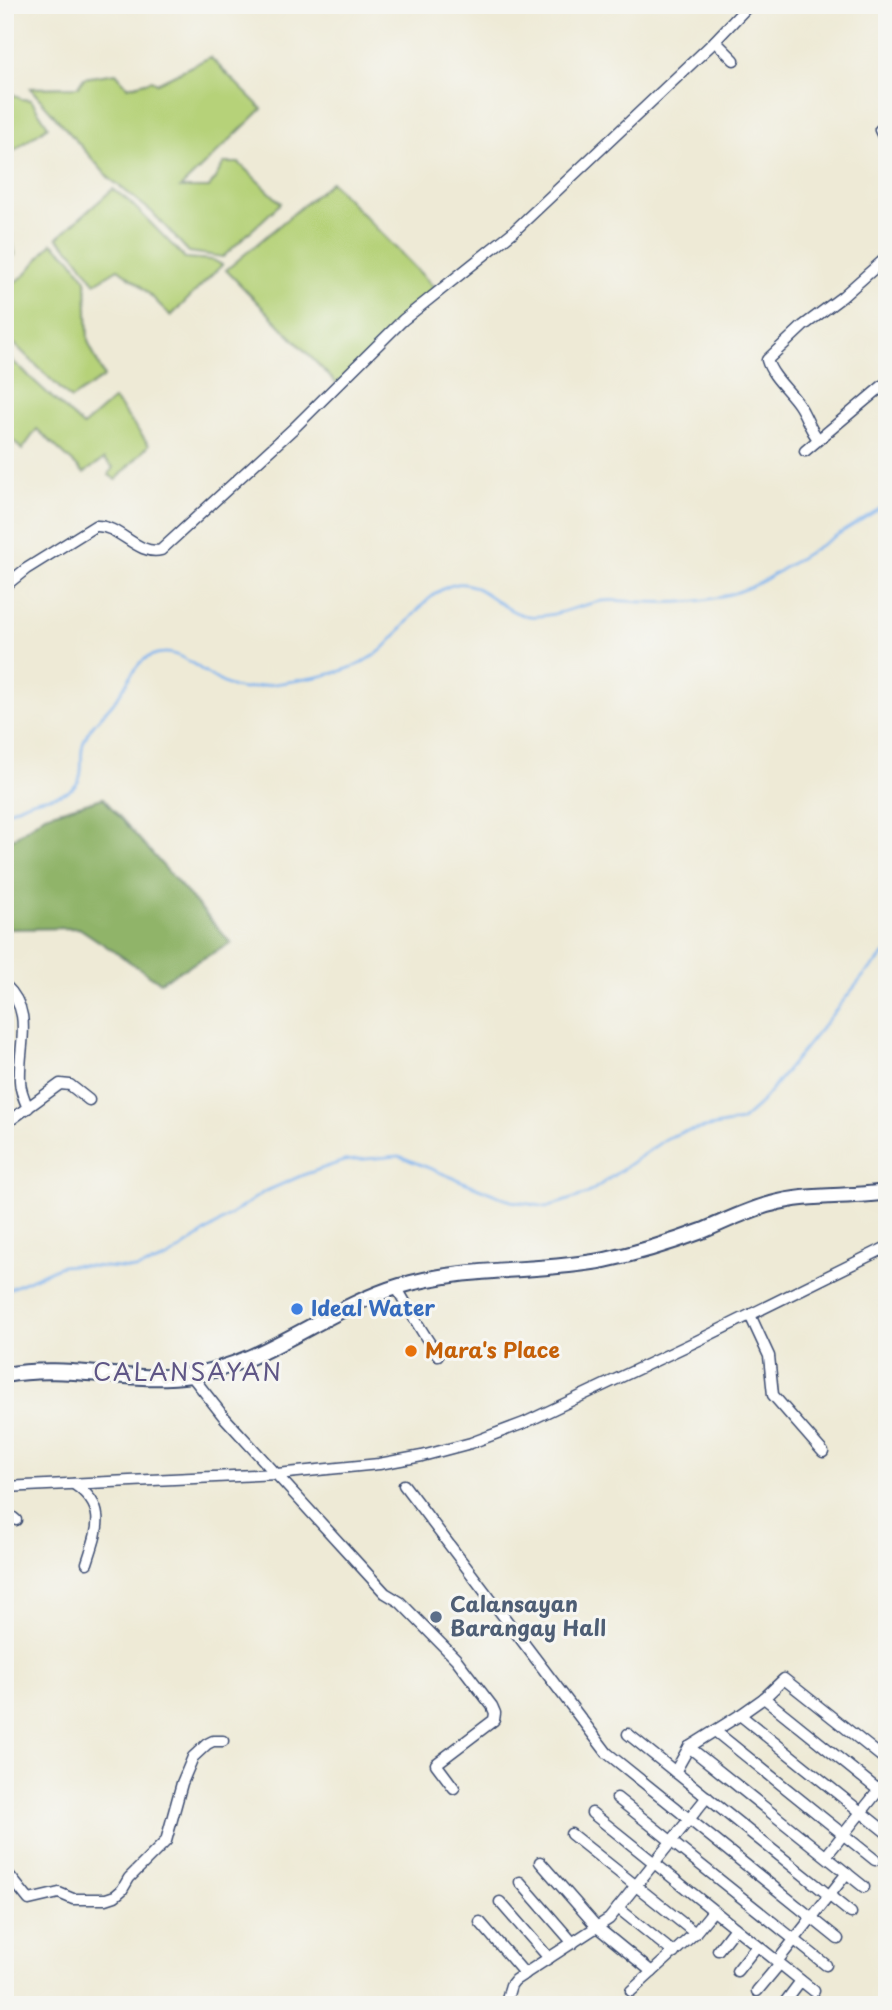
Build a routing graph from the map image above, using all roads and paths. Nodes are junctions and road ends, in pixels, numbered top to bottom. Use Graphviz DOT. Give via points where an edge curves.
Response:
graph roads {
  1 [pos="749,5"];
  2 [pos="715,41"];
  3 [pos="734,60"];
  4 [pos="887,124"];
  5 [pos="887,144"];
  6 [pos="887,257"];
  7 [pos="887,382"];
  8 [pos="818,439"];
  9 [pos="805,451"];
  10 [pos="5,586"];
  11 [pos="5,985"];
  12 [pos="89,1100"];
  13 [pos="27,1108"];
  14 [pos="5,1124"];
  15 [pos="887,1192"];
  16 [pos="887,1247"];
  17 [pos="396,1287"];
  18 [pos="750,1315"];
  19 [pos="438,1355"];
  20 [pos="5,1375"];
  21 [pos="191,1375"];
  22 [pos="823,1452"];
  23 [pos="277,1474"];
  24 [pos="74,1483"];
  25 [pos="404,1485"];
  26 [pos="5,1487"];
  27 [pos="5,1511"];
  28 [pos="16,1520"];
  29 [pos="87,1563"];
  30 [pos="764,1698"];
  31 [pos="740,1715"];
  32 [pos="715,1731"];
  33 [pos="628,1734"];
  34 [pos="223,1741"];
  35 [pos="690,1747"];
  36 [pos="887,1761"];
  37 [pos="675,1772"];
  38 [pos="887,1780"];
  39 [pos="454,1788"];
  40 [pos="883,1794"];
  41 [pos="706,1797"];
  42 [pos="617,1798"];
  43 [pos="861,1812"];
  44 [pos="592,1814"];
  45 [pos="689,1819"];
  46 [pos="887,1833"];
  47 [pos="571,1834"];
  48 [pos="843,1834"];
  49 [pos="671,1841"];
  50 [pos="826,1856"];
  51 [pos="876,1860"];
  52 [pos="540,1862"];
  53 [pos="654,1863"];
  54 [pos="5,1870"];
  55 [pos="847,1873"];
  56 [pos="520,1882"];
  57 [pos="635,1886"];
  58 [pos="864,1887"];
  59 [pos="830,1896"];
  60 [pos="500,1902"];
  61 [pos="618,1908"];
  62 [pos="713,1910"];
  63 [pos="851,1913"];
  64 [pos="812,1918"];
  65 [pos="480,1922"];
  66 [pos="597,1927"];
  67 [pos="735,1928"];
  68 [pos="695,1933"];
  69 [pos="838,1939"];
  70 [pos="794,1940"];
  71 [pos="573,1942"];
  72 [pos="757,1946"];
  73 [pos="718,1950"];
  74 [pos="674,1952"];
  75 [pos="549,1958"];
  76 [pos="778,1963"];
  77 [pos="826,1965"];
  78 [pos="737,1971"];
  79 [pos="652,1972"];
  80 [pos="525,1974"];
  81 [pos="802,1982"];
  82 [pos="631,1991"];
  83 [pos="757,1991"];
  84 [pos="814,1991"];
  85 [pos="505,2005"];
  86 [pos="783,2005"];
  1 -- 2 [label="street"];
  2 -- 3 [label="street"];
  2 -- 10 [label="street" via="513,232 403,320 161,550 146,550 108,528 95,526"];
  4 -- 5 [label="street" via="880,130"];
  6 -- 8 [label="street" via="766,360"];
  7 -- 8 [label="street"];
  8 -- 9 [label="street"];
  11 -- 13 [label="street" via="22,1006 20,1079"];
  12 -- 13 [label="street" via="66,1083"];
  13 -- 14 [label="street"];
  15 -- 17 [label="highway" via="770,1204 674,1241 604,1260 451,1275"];
  16 -- 18 [label="street"];
  17 -- 19 [label="street"];
  17 -- 21 [label="highway" via="247,1357"];
  18 -- 22 [label="street" via="769,1356 773,1395"];
  18 -- 23 [label="street" via="524,1423 471,1443 379,1464"];
  20 -- 21 [label="highway" via="44,1371"];
  21 -- 23 [label="street"];
  23 -- 24 [label="street"];
  23 -- 39 [label="street" via="385,1593 400,1602 456,1659 492,1706 494,1720 436,1765"];
  24 -- 26 [label="street"];
  24 -- 29 [label="street" via="88,1493 99,1521"];
  25 -- 45 [label="street" via="607,1753"];
  27 -- 28 [label="street"];
  30 -- 31 [label="street"];
  30 -- 36 [label="street" via="784,1679"];
  30 -- 40 [label="street"];
  31 -- 32 [label="street"];
  31 -- 43 [label="street"];
  32 -- 35 [label="street"];
  32 -- 48 [label="street"];
  33 -- 37 [label="street"];
  34 -- 54 [label="street" via="206,1744 193,1757 166,1841 116,1896 73,1899 59,1893 29,1900"];
  35 -- 37 [label="street"];
  35 -- 50 [label="street"];
  37 -- 41 [label="street"];
  38 -- 40 [label="street"];
  40 -- 43 [label="street"];
  41 -- 45 [label="street"];
  41 -- 59 [label="street"];
  42 -- 49 [label="street"];
  43 -- 46 [label="street"];
  43 -- 48 [label="street"];
  44 -- 53 [label="street"];
  45 -- 49 [label="street"];
  45 -- 64 [label="street"];
  47 -- 57 [label="street"];
  48 -- 50 [label="street"];
  48 -- 51 [label="street"];
  49 -- 53 [label="street"];
  49 -- 70 [label="street"];
  50 -- 55 [label="street"];
  52 -- 66 [label="street"];
  53 -- 57 [label="street"];
  53 -- 62 [label="street"];
  55 -- 58 [label="street"];
  55 -- 59 [label="street"];
  56 -- 71 [label="street"];
  57 -- 61 [label="street"];
  57 -- 68 [label="street"];
  59 -- 63 [label="street"];
  59 -- 64 [label="street"];
  60 -- 75 [label="street"];
  61 -- 66 [label="street"];
  61 -- 74 [label="street"];
  62 -- 67 [label="street"];
  62 -- 68 [label="street"];
  64 -- 69 [label="street"];
  64 -- 70 [label="street"];
  65 -- 80 [label="street"];
  66 -- 71 [label="street"];
  66 -- 79 [label="street"];
  67 -- 72 [label="street"];
  67 -- 73 [label="street"];
  68 -- 74 [label="street"];
  70 -- 76 [label="street"];
  70 -- 77 [label="street"];
  71 -- 75 [label="street"];
  72 -- 76 [label="street"];
  72 -- 78 [label="street"];
  74 -- 79 [label="street"];
  75 -- 80 [label="street"];
  76 -- 81 [label="street"];
  76 -- 83 [label="street"];
  79 -- 82 [label="street"];
  80 -- 85 [label="street" via="512,1983"];
  81 -- 84 [label="street"];
  81 -- 86 [label="street"];
}
